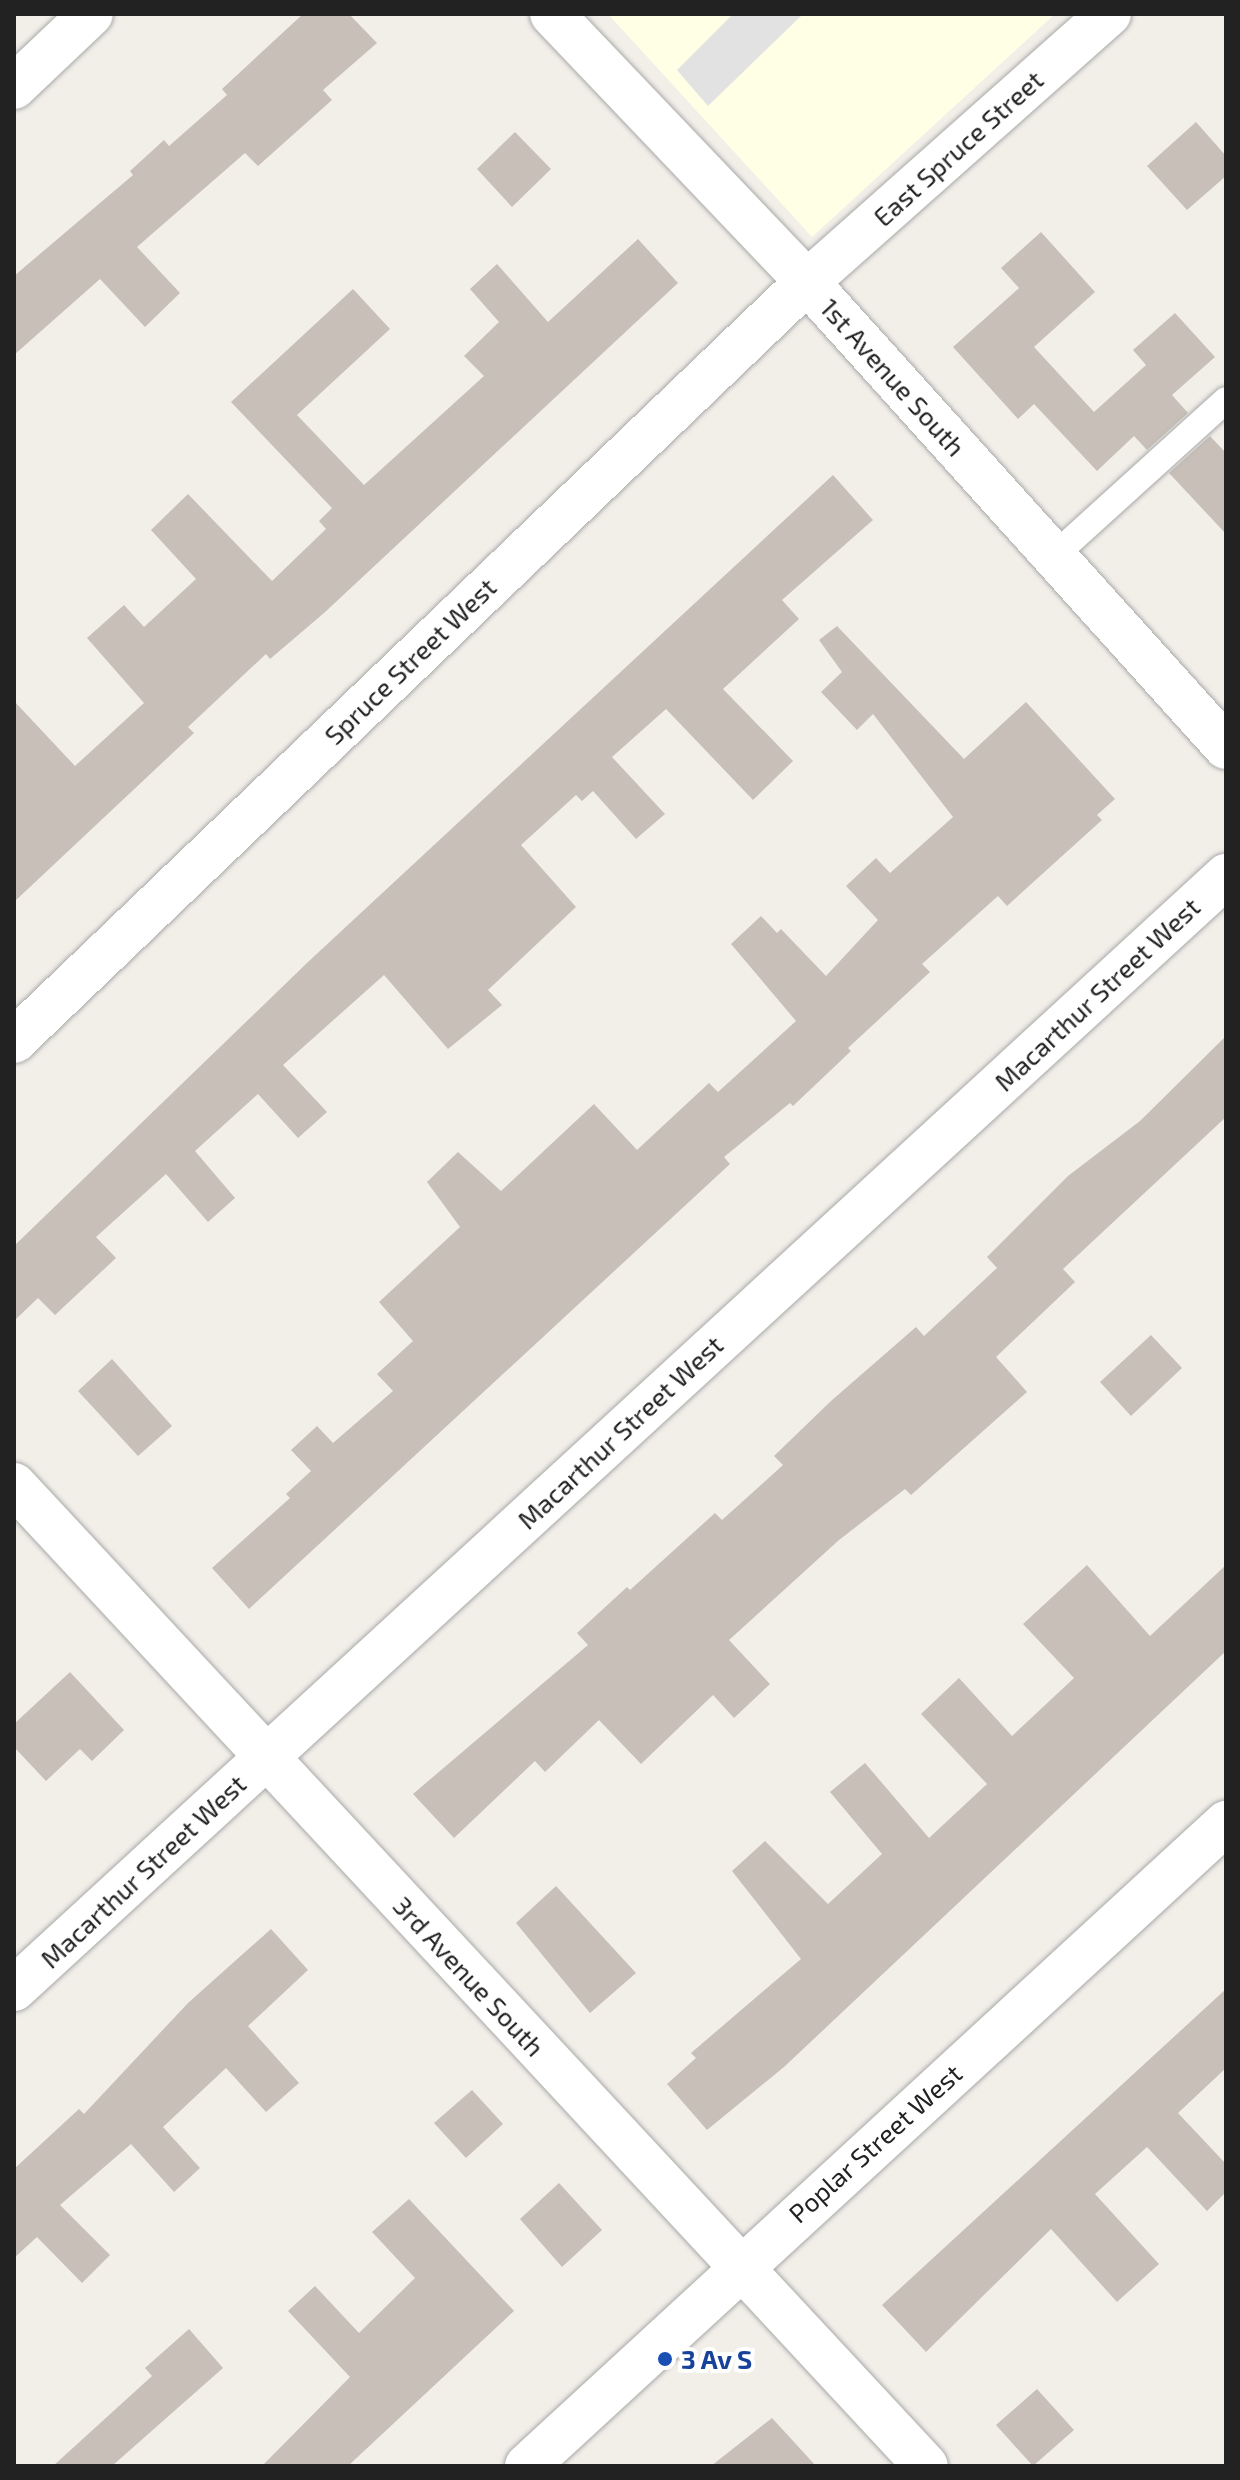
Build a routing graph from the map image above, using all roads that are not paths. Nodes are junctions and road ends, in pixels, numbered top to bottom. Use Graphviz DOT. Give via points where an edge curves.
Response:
graph roads {
  1 [pos="91,14"];
  2 [pos="552,14"];
  3 [pos="1109,14"];
  4 [pos="14,87"];
  5 [pos="807,282"];
  6 [pos="1226,400"];
  7 [pos="1054,556"];
  8 [pos="1226,747"];
  9 [pos="1226,876"];
  10 [pos="14,1041"];
  11 [pos="14,1485"];
  12 [pos="267,1756"];
  13 [pos="1226,1823"];
  14 [pos="14,1989"];
  15 [pos="738,2268"];
  16 [pos="527,2466"];
  17 [pos="926,2466"];
  1 -- 4 [label="street"];
  2 -- 5 [label="street, 1st Avenue South"];
  3 -- 5 [label="street, East Spruce Street"];
  5 -- 7 [label="street, 1st Avenue South"];
  5 -- 10 [label="street, Spruce Street West"];
  6 -- 7 [label="lane"];
  7 -- 8 [label="street, 1st Avenue South"];
  9 -- 12 [label="street, Macarthur Street West"];
  11 -- 12 [label="street, 3rd Avenue South"];
  12 -- 14 [label="street, Macarthur Street West"];
  12 -- 15 [label="street, 3rd Avenue South"];
  13 -- 15 [label="street, Poplar Street West"];
  15 -- 16 [label="street, Poplar Street West"];
  15 -- 17 [label="street, 3rd Avenue South"];
}
